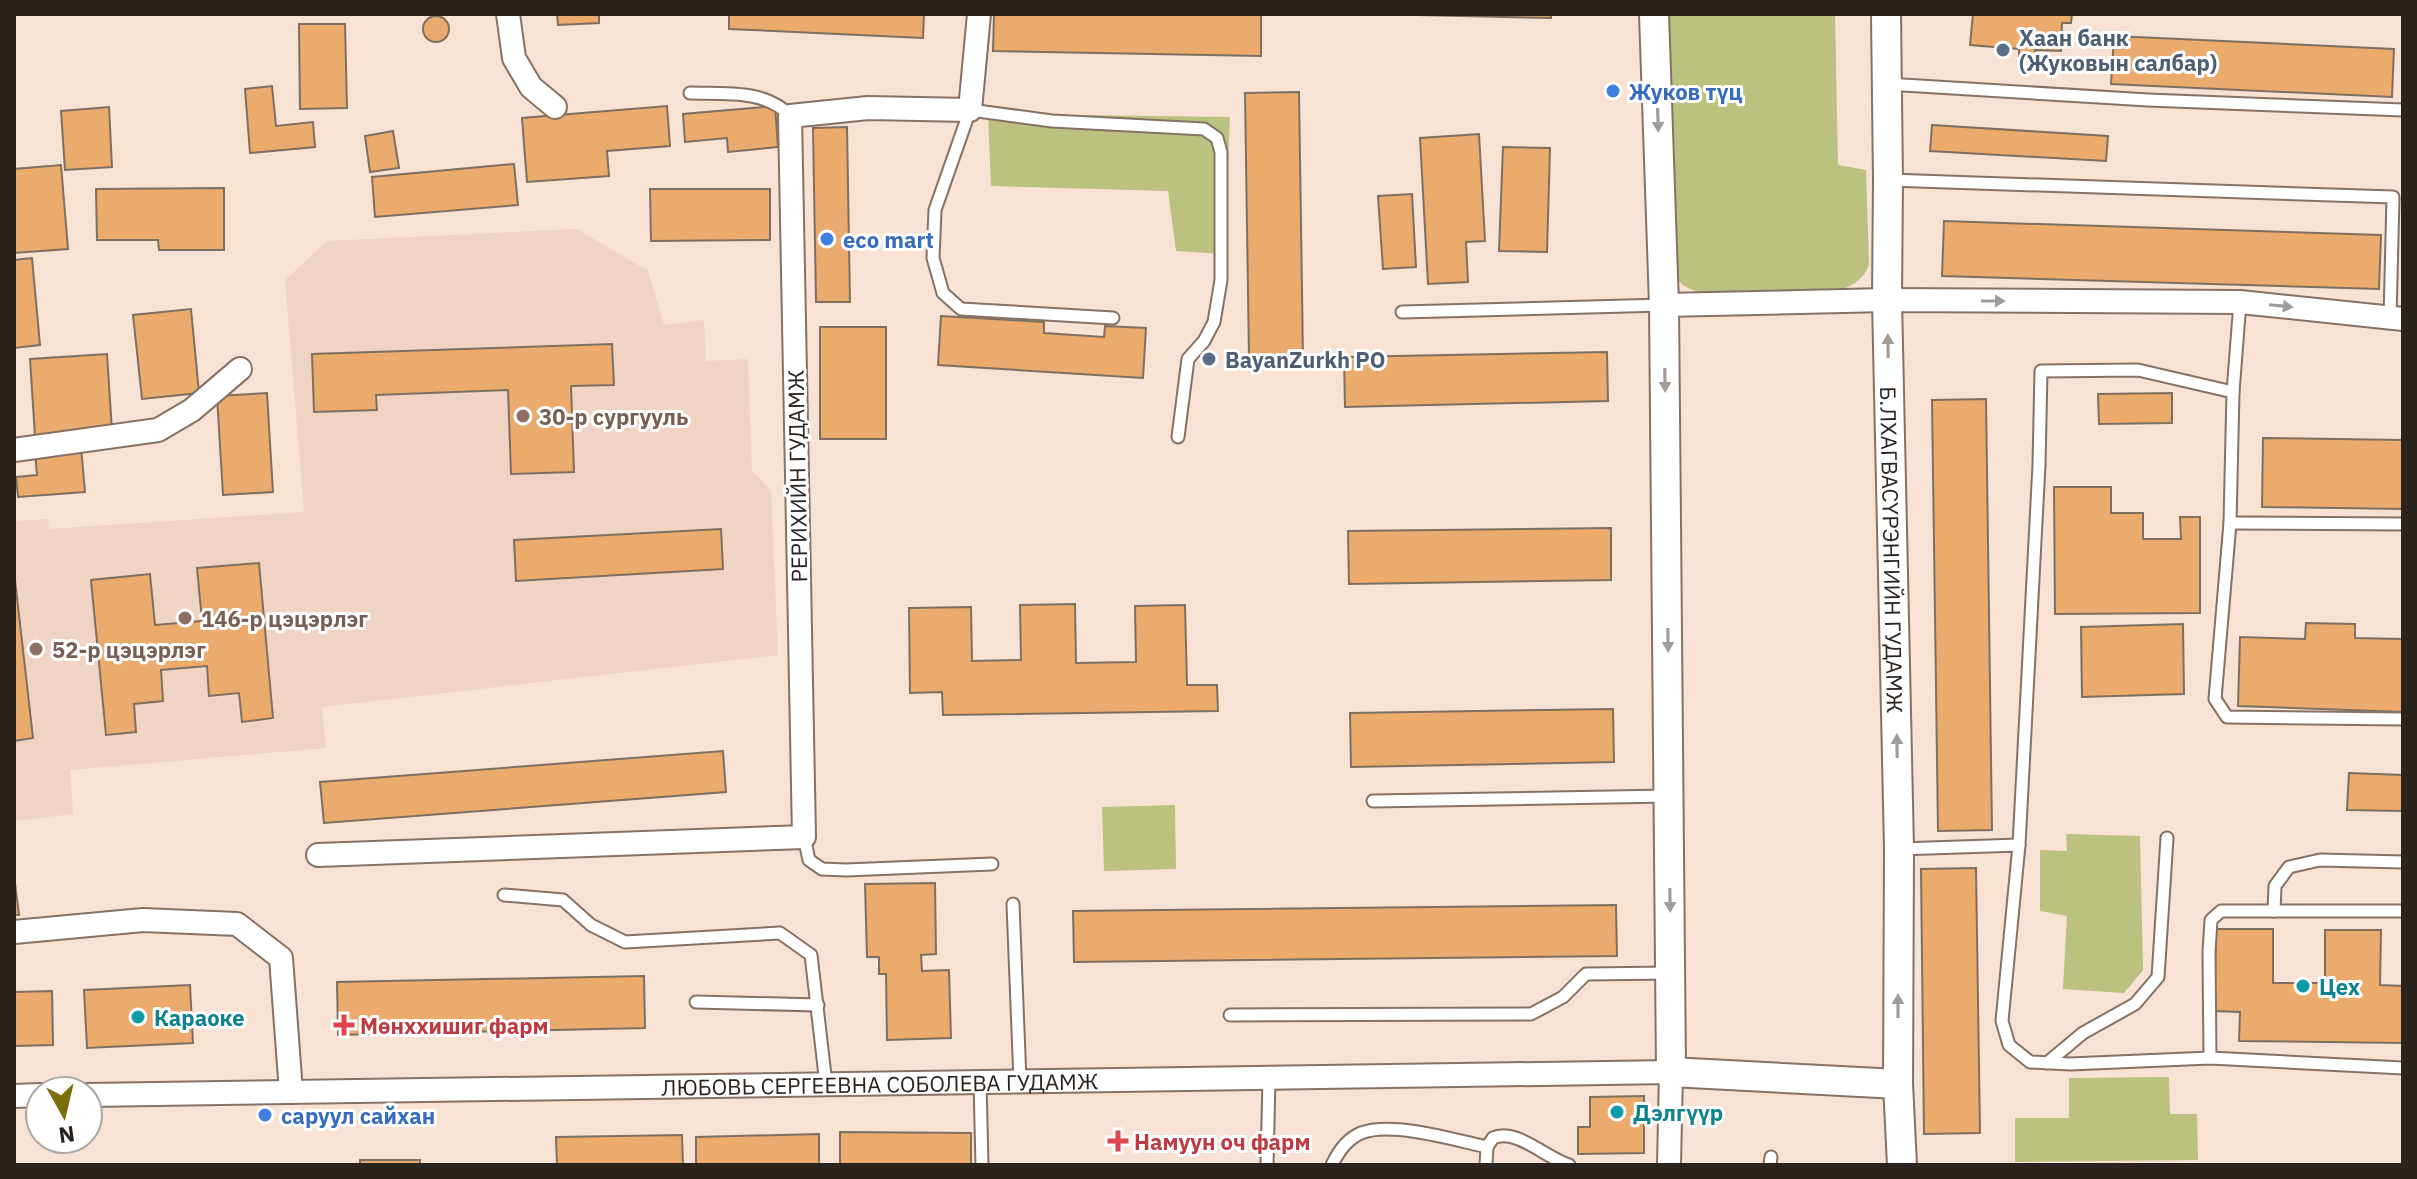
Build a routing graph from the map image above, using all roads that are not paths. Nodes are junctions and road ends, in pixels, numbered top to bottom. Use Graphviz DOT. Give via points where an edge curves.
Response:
graph roads {
  1 [pos="508,14"];
  2 [pos="979,14"];
  3 [pos="1654,14"];
  4 [pos="1886,14"];
  5 [pos="1887,84"];
  6 [pos="690,93"];
  7 [pos="555,107"];
  8 [pos="970,110"];
  9 [pos="2403,110"];
  10 [pos="790,116"];
  11 [pos="1888,180"];
  12 [pos="1887,300"];
  13 [pos="2240,302"];
  14 [pos="1664,305"];
  15 [pos="1402,312"];
  16 [pos="1113,318"];
  17 [pos="2397,318"];
  18 [pos="240,369"];
  19 [pos="2233,392"];
  20 [pos="1178,437"];
  21 [pos="14,450"];
  22 [pos="2230,523"];
  23 [pos="2403,524"];
  24 [pos="2403,719"];
  25 [pos="1669,796"];
  26 [pos="1373,801"];
  27 [pos="804,837"];
  28 [pos="2167,838"];
  29 [pos="2019,845"];
  30 [pos="1899,849"];
  31 [pos="318,855"];
  32 [pos="2403,862"];
  33 [pos="992,864"];
  34 [pos="504,895"];
  35 [pos="1013,904"];
  36 [pos="2274,911"];
  37 [pos="2403,911"];
  38 [pos="14,932"];
  39 [pos="1671,973"];
  40 [pos="696,1002"];
  41 [pos="818,1005"];
  42 [pos="1230,1015"];
  43 [pos="2210,1058"];
  44 [pos="2047,1063"];
  45 [pos="2403,1068"];
  46 [pos="1671,1072"];
  47 [pos="1269,1078"];
  48 [pos="1020,1081"];
  49 [pos="980,1082"];
  50 [pos="826,1084"];
  51 [pos="1898,1084"];
  52 [pos="291,1092"];
  53 [pos="104,1095"];
  54 [pos="1487,1147"];
  55 [pos="982,1165"];
  56 [pos="1267,1165"];
  57 [pos="1332,1165"];
  58 [pos="1486,1165"];
  59 [pos="1569,1165"];
  60 [pos="1669,1165"];
  61 [pos="1902,1165"];
  1 -- 7 [label="street" via="514,58 531,87"];
  2 -- 8 [label="street"];
  3 -- 14 [label="street, one-way"];
  4 -- 5 [label="street, Б.ЛХАГВАСҮРЭНГИЙН ГУДАМЖ"];
  5 -- 9 [label="lane"];
  5 -- 11 [label="street, Б.ЛХАГВАСҮРЭНГИЙН ГУДАМЖ"];
  6 -- 10 [label="lane" via="747,95 780,104"];
  8 -- 10 [label="street" via="868,108"];
  8 -- 16 [label="lane" via="935,210 933,258 943,293 961,309"];
  8 -- 20 [label="lane" via="1052,121 1204,129 1217,138 1221,280 1214,322 1188,359"];
  10 -- 27 [label="street, РЕРИХИЙН ГУДАМЖ"];
  11 -- 12 [label="street, Б.ЛХАГВАСҮРЭНГИЙН ГУДАМЖ"];
  11 -- 17 [label="lane" via="2393,197"];
  12 -- 13 [label="street, one-way"];
  12 -- 14 [label="street"];
  30 -- 12 [label="street, Б.ЛХАГВАСҮРЭНГИЙН ГУДАМЖ, one-way"];
  13 -- 17 [label="street, one-way"];
  13 -- 19 [label="lane"];
  14 -- 15 [label="lane"];
  14 -- 25 [label="street, one-way"];
  18 -- 21 [label="street" via="192,410 158,430"];
  19 -- 22 [label="lane"];
  19 -- 29 [label="lane" via="2138,370 2041,371"];
  22 -- 23 [label="lane"];
  22 -- 24 [label="lane" via="2215,699 2227,717"];
  25 -- 26 [label="lane"];
  25 -- 39 [label="street, one-way"];
  27 -- 31 [label="street"];
  27 -- 33 [label="lane" via="809,860 822,869"];
  28 -- 44 [label="lane" via="2158,977 2135,1004 2083,1033"];
  29 -- 30 [label="lane"];
  29 -- 44 [label="lane" via="2002,1021 2009,1045 2030,1062"];
  51 -- 30 [label="street, Б.ЛХАГВАСҮРЭНГИЙН ГУДАМЖ, one-way"];
  32 -- 36 [label="lane" via="2320,860 2289,867 2275,886"];
  34 -- 41 [label="lane" via="563,900 591,925 625,942 780,933 811,955"];
  35 -- 48 [label="lane"];
  36 -- 37 [label="lane"];
  36 -- 43 [label="lane" via="2221,911 2211,920"];
  38 -- 52 [label="street" via="143,920 237,924 281,958"];
  39 -- 42 [label="lane" via="1586,974 1563,997 1531,1014"];
  39 -- 46 [label="street"];
  40 -- 41 [label="lane"];
  41 -- 50 [label="lane"];
  43 -- 44 [label="lane"];
  43 -- 45 [label="lane"];
  46 -- 47 [label="street, ЛЮБОВЬ СЕРГЕЕВНА СОБОЛЕВА ГУДАМЖ"];
  46 -- 51 [label="street"];
  46 -- 60 [label="street"];
  47 -- 48 [label="street, ЛЮБОВЬ СЕРГЕЕВНА СОБОЛЕВА ГУДАМЖ"];
  47 -- 56 [label="lane"];
  48 -- 49 [label="street, ЛЮБОВЬ СЕРГЕЕВНА СОБОЛЕВА ГУДАМЖ"];
  49 -- 50 [label="street, ЛЮБОВЬ СЕРГЕЕВНА СОБОЛЕВА ГУДАМЖ"];
  49 -- 55 [label="lane"];
  50 -- 52 [label="street, ЛЮБОВЬ СЕРГЕЕВНА СОБОЛЕВА ГУДАМЖ"];
  51 -- 61 [label="street, Б.ЛХАГВАСҮРЭНГИЙН ГУДАМЖ"];
  52 -- 53 [label="street, ЛЮБОВЬ СЕРГЕЕВНА СОБОЛЕВА ГУДАМЖ"];
  54 -- 57 [label="lane" via="1394,1129 1362,1133 1340,1149"];
  54 -- 58 [label="lane"];
  54 -- 59 [label="lane" via="1504,1134"];
}
